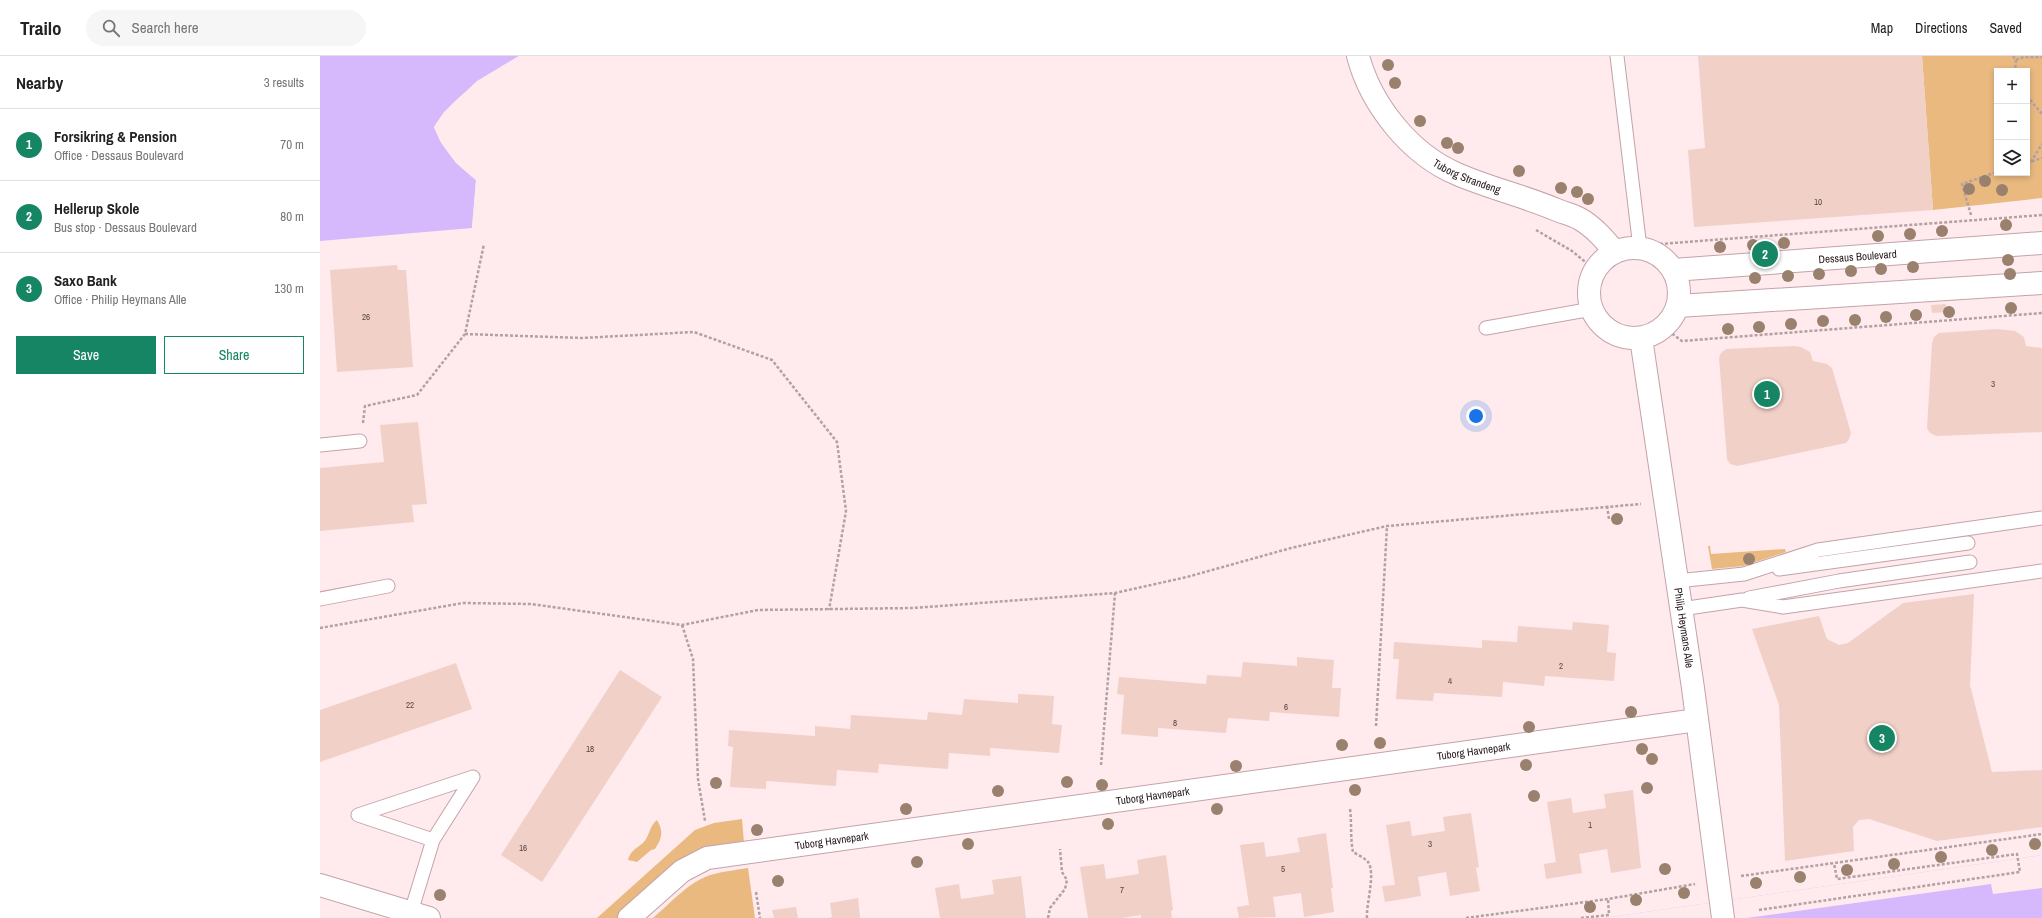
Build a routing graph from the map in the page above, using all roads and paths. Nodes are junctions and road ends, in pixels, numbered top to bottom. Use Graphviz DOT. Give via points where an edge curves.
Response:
graph roads {
  1 [pos="1358,56"];
  2 [pos="1617,56"];
  3 [pos="2013,56"];
  4 [pos="2042,57"];
  5 [pos="2016,60"];
  6 [pos="2015,68"];
  7 [pos="2030,100"];
  8 [pos="2042,114"];
  9 [pos="2042,144"];
  10 [pos="2042,158"];
  11 [pos="2031,162"];
  12 [pos="1994,173"];
  13 [pos="1971,215"];
  14 [pos="2042,215"];
  15 [pos="2042,242"];
  16 [pos="484,244"];
  17 [pos="1642,249"];
  18 [pos="1615,252"];
  19 [pos="1673,270"];
  20 [pos="2042,283"];
  21 [pos="1678,306"];
  22 [pos="1592,309"];
  23 [pos="2042,314"];
  24 [pos="1486,328"];
  25 [pos="1664,328"];
  26 [pos="464,334"];
  27 [pos="1641,338"];
  28 [pos="360,441"];
  29 [pos="320,444"];
  30 [pos="1665,502"];
  31 [pos="1607,506"];
  32 [pos="2042,518"];
  33 [pos="1609,519"];
  34 [pos="1387,526"];
  35 [pos="1968,544"];
  36 [pos="1970,562"];
  37 [pos="2042,571"];
  38 [pos="1744,574"];
  39 [pos="1677,581"];
  40 [pos="388,586"];
  41 [pos="1115,593"];
  42 [pos="320,599"];
  43 [pos="1742,600"];
  44 [pos="1681,609"];
  45 [pos="829,610"];
  46 [pos="682,624"];
  47 [pos="320,628"];
  48 [pos="1697,720"];
  49 [pos="1376,726"];
  50 [pos="1101,765"];
  51 [pos="1350,809"];
  52 [pos="705,820"];
  53 [pos="2042,834"];
  54 [pos="433,840"];
  55 [pos="1060,850"];
  56 [pos="1834,863"];
  57 [pos="1718,880"];
  58 [pos="320,885"];
  59 [pos="756,892"];
  60 [pos="1608,899"];
  61 [pos="1759,910"];
  62 [pos="420,915"];
  63 [pos="629,918"];
  64 [pos="760,918"];
  65 [pos="1048,918"];
  66 [pos="1367,918"];
  67 [pos="1466,918"];
  68 [pos="1581,918"];
  69 [pos="1723,918"];
  1 -- 18 [label="street, Tuborg Strandeng" via="1370,87 1394,125 1433,161 1456,174 1580,219 1601,236"];
  2 -- 17 [label="lane"];
  3 -- 5 [label="path"];
  4 -- 5 [label="path" via="2024,57"];
  5 -- 6 [label="path"];
  7 -- 8 [label="path"];
  9 -- 11 [label="path"];
  10 -- 11 [label="path"];
  12 -- 13 [label="path" via="1962,184"];
  14 -- 17 [label="path" via="1662,243"];
  15 -- 19 [label="street, Dessaus Boulevard"];
  16 -- 26 [label="path"];
  17 -- 18 [label="street"];
  17 -- 19 [label="street" via="1656,254"];
  18 -- 22 [label="street" via="1600,265 1590,282 1589,296"];
  19 -- 21 [label="street" via="1680,294"];
  20 -- 21 [label="street"];
  21 -- 25 [label="street"];
  22 -- 24 [label="lane"];
  22 -- 27 [label="street" via="1600,322 1612,332 1626,337"];
  23 -- 25 [label="path" via="1682,341"];
  25 -- 27 [label="street"];
  26 -- 28 [label="path" via="417,395 365,406"];
  26 -- 45 [label="path" via="582,338 694,332 772,360 837,442 846,511"];
  27 -- 30 [label="street, Philip Heymans Alle"];
  28 -- 29 [label="lane"];
  30 -- 31 [label="path"];
  30 -- 39 [label="street, Philip Heymans Alle"];
  31 -- 33 [label="path"];
  31 -- 34 [label="path"];
  32 -- 38 [label="lane" via="1818,550"];
  34 -- 41 [label="path"];
  34 -- 49 [label="path"];
  35 -- 38 [label="lane"];
  36 -- 43 [label="lane" via="1839,581"];
  37 -- 43 [label="lane" via="1783,607"];
  38 -- 39 [label="lane"];
  39 -- 44 [label="street, Philip Heymans Alle"];
  40 -- 42 [label="lane"];
  41 -- 45 [label="path" via="913,608"];
  41 -- 50 [label="path"];
  43 -- 44 [label="lane"];
  44 -- 48 [label="street, Philip Heymans Alle"];
  45 -- 46 [label="path" via="758,610"];
  46 -- 47 [label="path" via="531,604 463,603"];
  46 -- 52 [label="path" via="693,659 698,780"];
  48 -- 57 [label="street, Philip Heymans Alle"];
  48 -- 63 [label="street, Tuborg Havnepark" via="707,858 682,871"];
  51 -- 66 [label="path" via="1350,838 1353,852 1368,861 1372,869"];
  53 -- 56 [label="path"];
  54 -- 54 [label="lane" via="473,777 358,815 418,835"];
  54 -- 62 [label="lane"];
  55 -- 65 [label="path" via="1062,872 1067,880 1066,889 1050,908"];
  56 -- 57 [label="path"];
  56 -- 61 [label="path" via="1837,879 2017,854 2020,872"];
  57 -- 60 [label="path"];
  57 -- 69 [label="street, Philip Heymans Alle"];
  58 -- 62 [label="street"];
  59 -- 64 [label="path"];
  60 -- 67 [label="path"];
  60 -- 68 [label="path" via="1609,915"];
}
